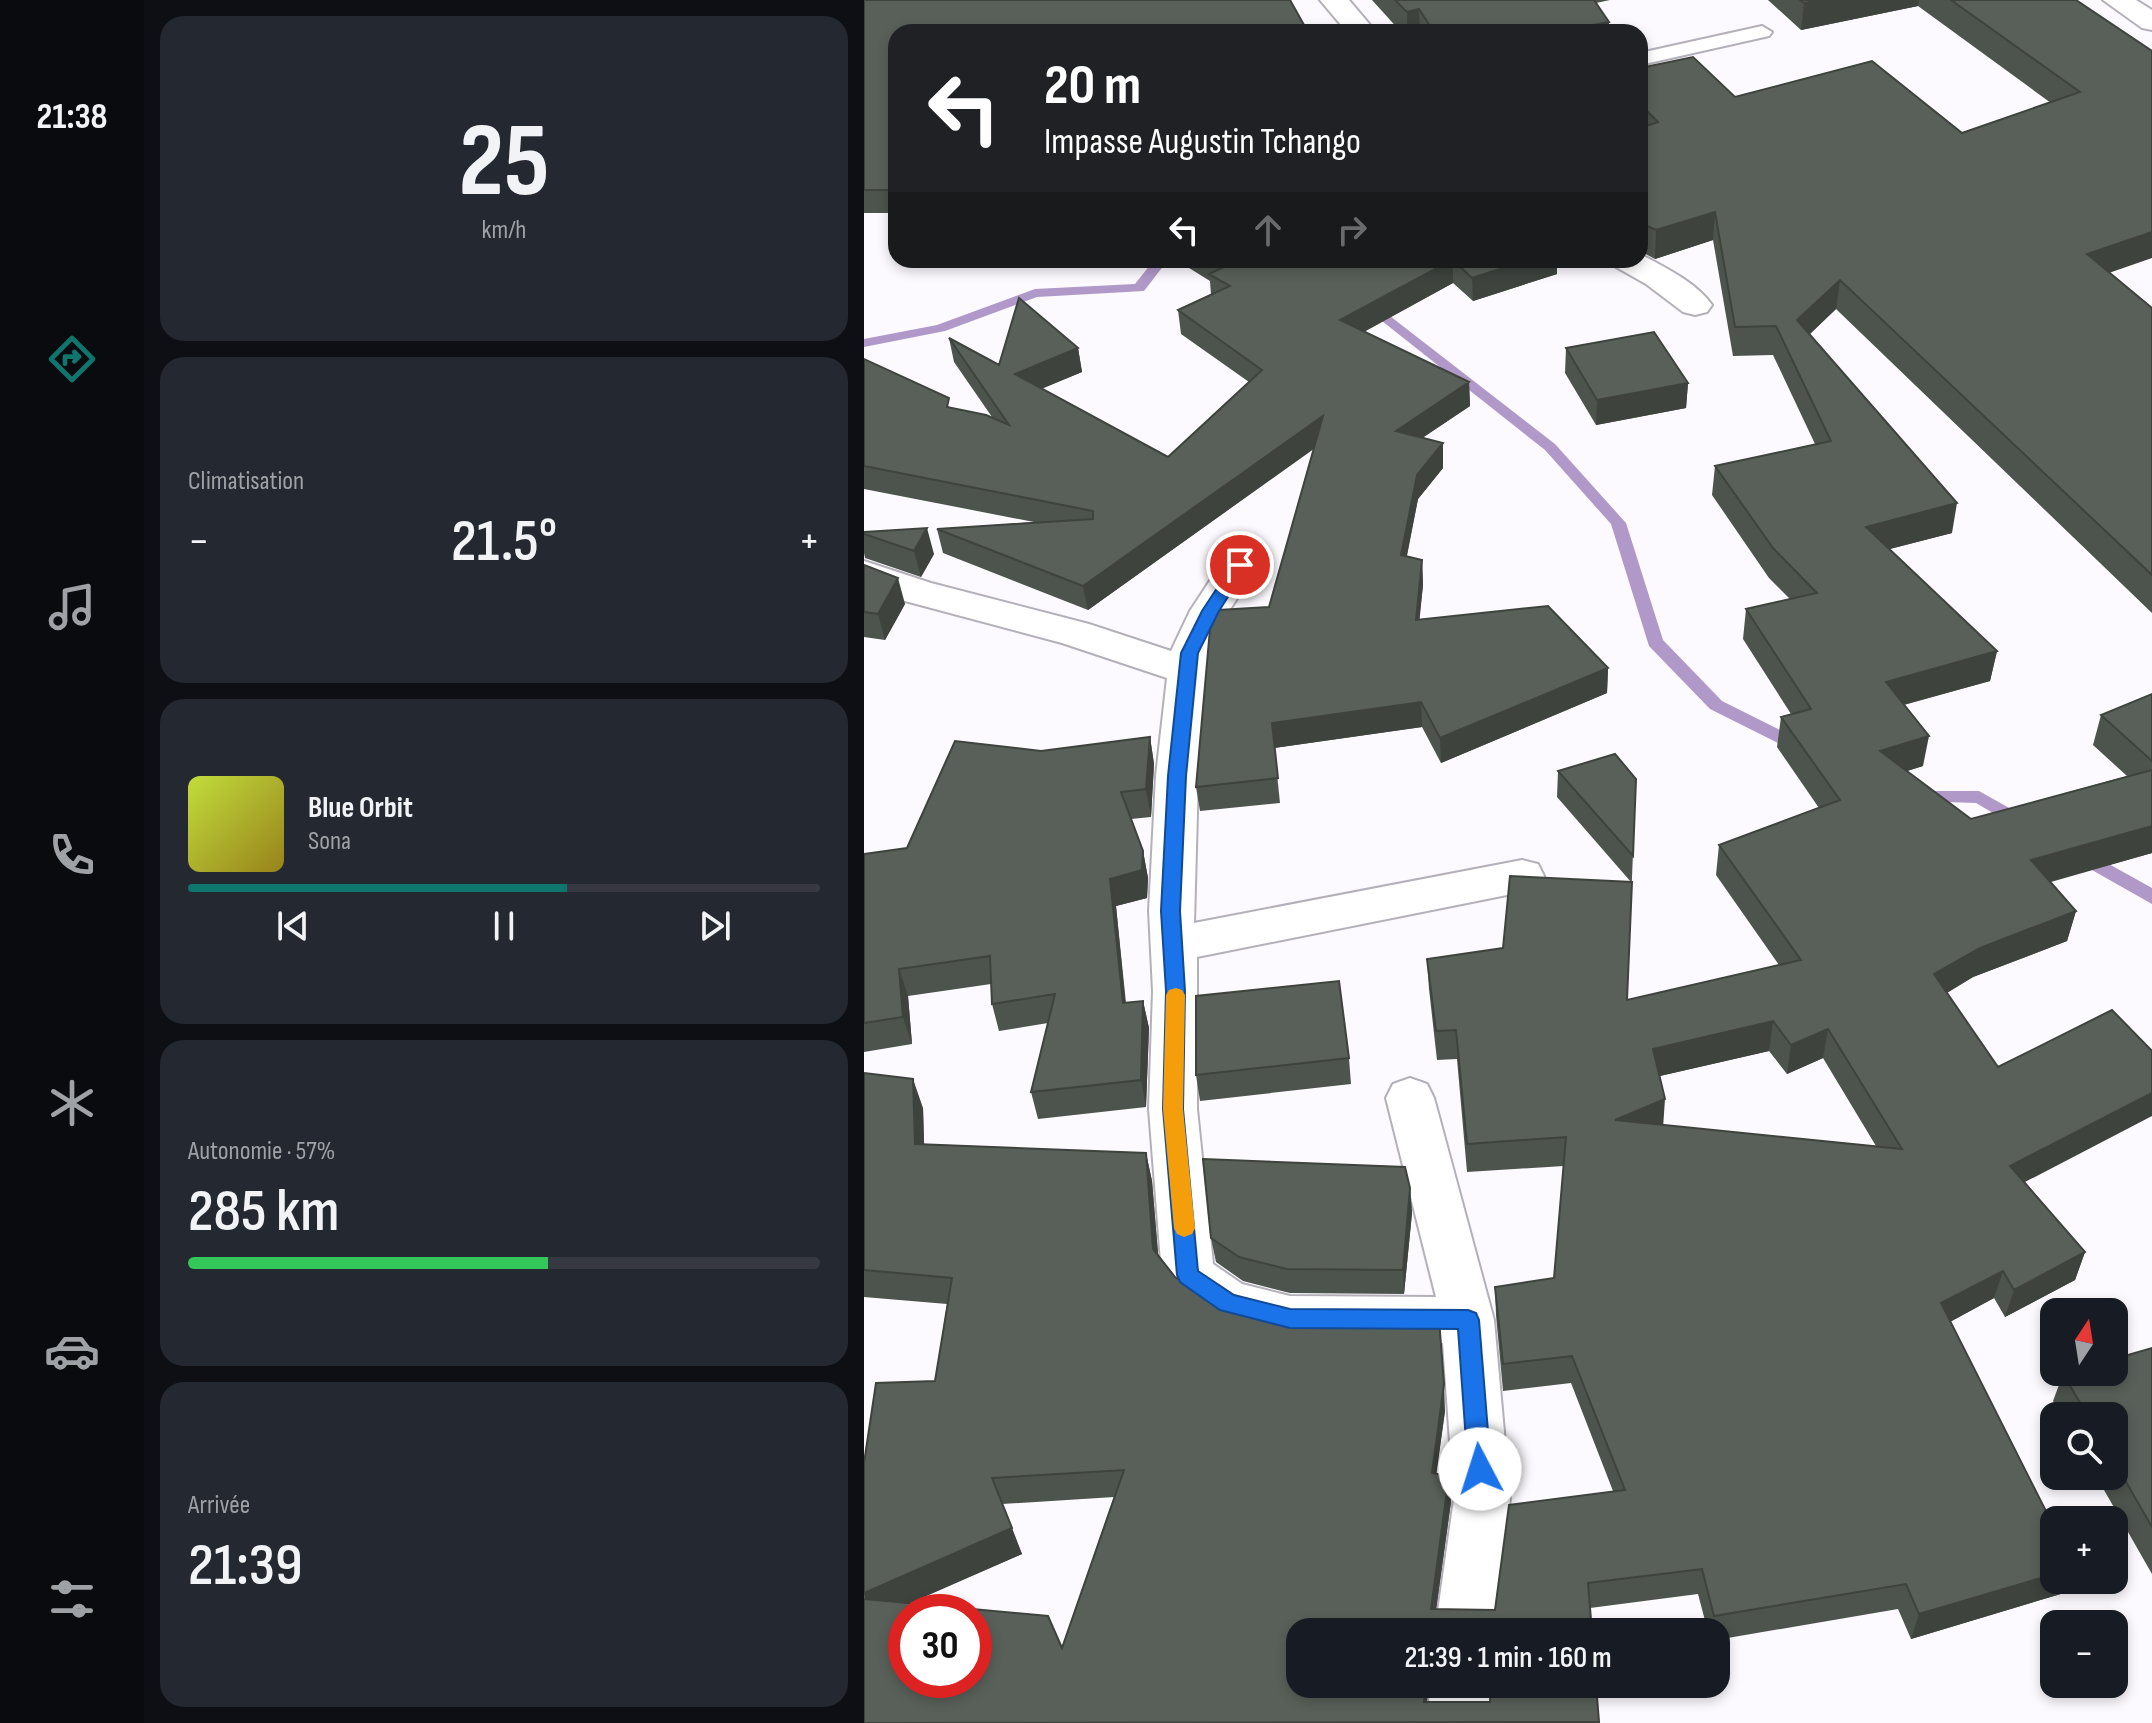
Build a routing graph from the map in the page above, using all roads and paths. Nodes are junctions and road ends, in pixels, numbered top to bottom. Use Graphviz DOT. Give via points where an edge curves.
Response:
graph roads {
  1 [pos="1334,0"];
  2 [pos="2117,0"];
  3 [pos="2152,22"];
  4 [pos="1355,24"];
  5 [pos="1762,32"];
  6 [pos="1648,57"];
  7 [pos="1642,268"];
  8 [pos="1695,305"];
  9 [pos="1240,565"];
  10 [pos="864,573"];
  11 [pos="1186,670"];
  12 [pos="1522,876"];
  13 [pos="1175,944"];
  14 [pos="1410,1098"];
  15 [pos="1468,1320"];
  16 [pos="1466,1618"];
  17 [pos="1459,1698"];
  18 [pos="1458,1723"];
  1 -- 4 [label="street"];
  2 -- 3 [label="street"];
  5 -- 6 [label="lane"];
  7 -- 8 [label="street"];
  9 -- 11 [label="street" via="1194,640"];
  10 -- 11 [label="street"];
  11 -- 13 [label="street" via="1171,911"];
  12 -- 13 [label="street"];
  13 -- 15 [label="street" via="1173,1109 1188,1275 1228,1304 1290,1319"];
  14 -- 15 [label="street"];
  15 -- 16 [label="street" via="1482,1499"];
  17 -- 18 [label="street"];
}
